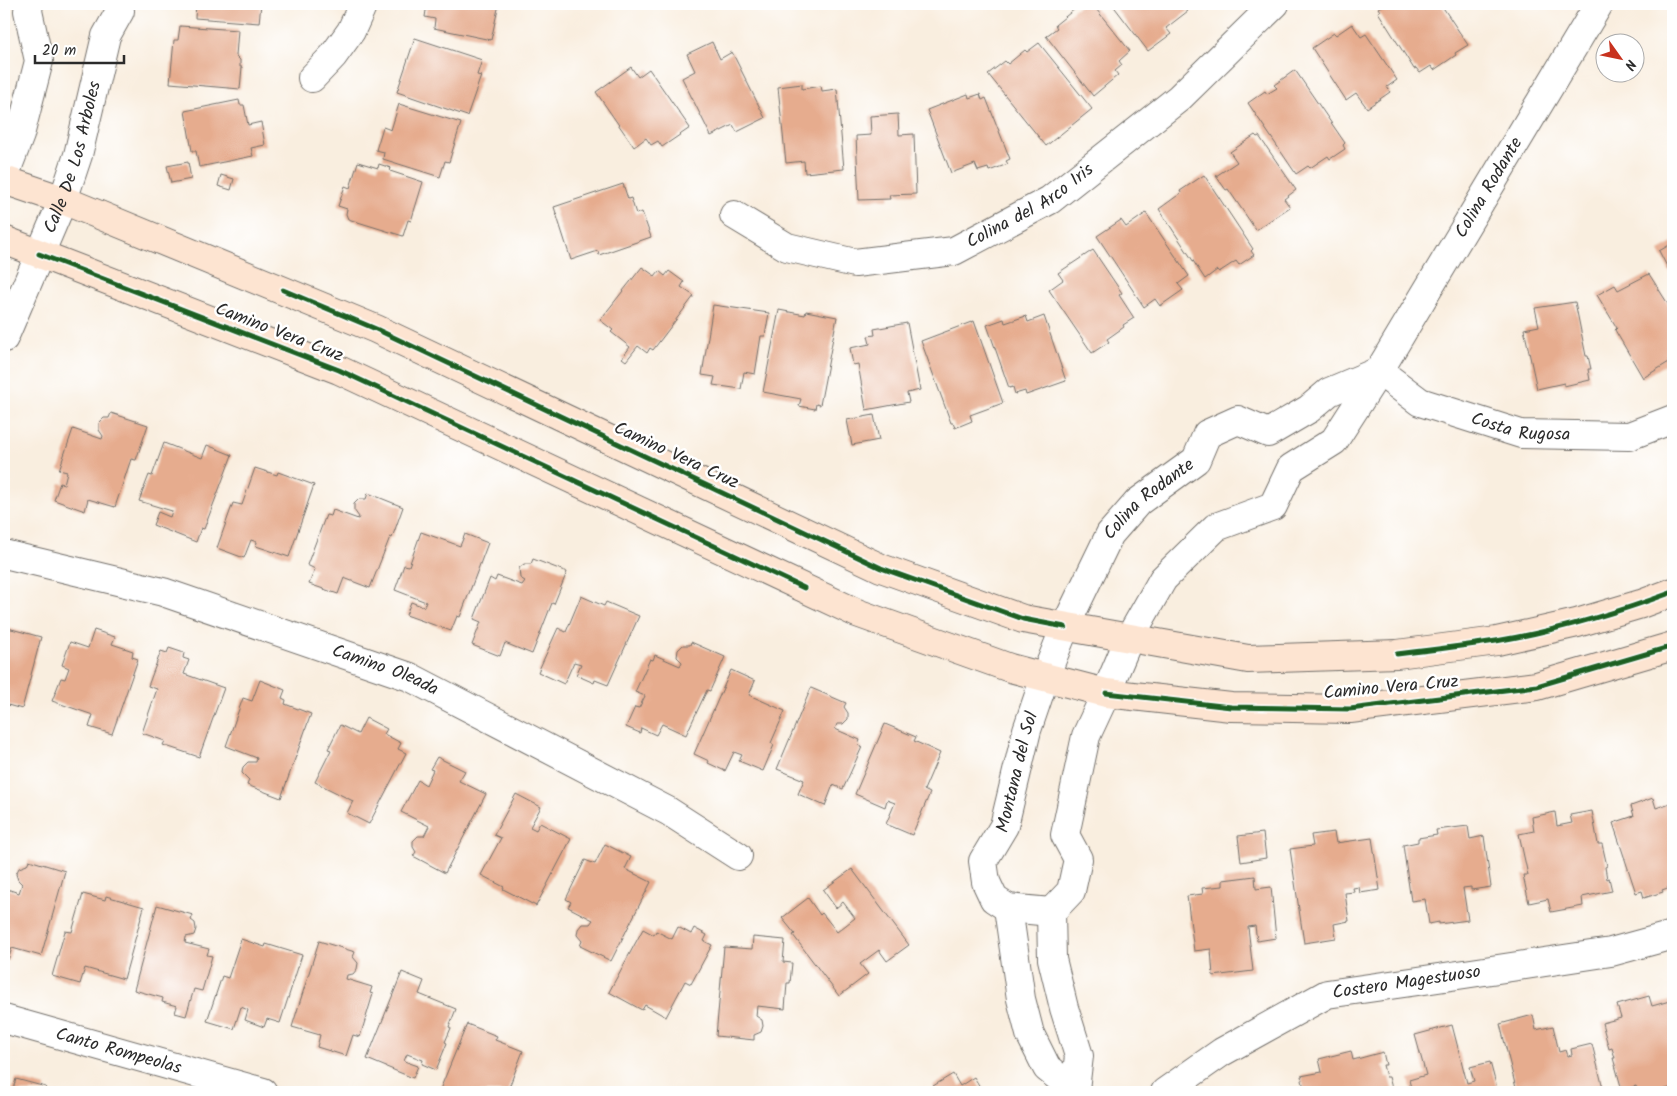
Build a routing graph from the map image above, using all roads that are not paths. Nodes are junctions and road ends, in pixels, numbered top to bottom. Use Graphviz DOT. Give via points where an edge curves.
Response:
graph roads {
  1 [pos="29,4"];
  2 [pos="119,4"];
  3 [pos="363,4"];
  4 [pos="1275,4"];
  5 [pos="1599,4"];
  6 [pos="312,78"];
  7 [pos="4,178"];
  8 [pos="63,200"];
  9 [pos="734,215"];
  10 [pos="4,240"];
  11 [pos="39,254"];
  12 [pos="4,338"];
  13 [pos="1379,371"];
  14 [pos="1673,419"];
  15 [pos="1268,433"];
  16 [pos="1291,468"];
  17 [pos="4,554"];
  18 [pos="1673,592"];
  19 [pos="1065,627"];
  20 [pos="1129,639"];
  21 [pos="1673,646"];
  22 [pos="1046,677"];
  23 [pos="1106,693"];
  24 [pos="738,856"];
  25 [pos="1008,908"];
  26 [pos="1051,912"];
  27 [pos="1673,935"];
  28 [pos="4,1019"];
  29 [pos="1076,1091"];
  30 [pos="263,1092"];
  31 [pos="1165,1092"];
  1 -- 7 [label="street" via="39,60 20,135"];
  2 -- 8 [label="street, Calle De Los Arboles" via="120,11 106,36 78,155"];
  3 -- 6 [label="street" via="351,31"];
  4 -- 9 [label="street, Colina del Arco Iris" via="1180,98 1050,200 954,251 856,263 787,247"];
  5 -- 13 [label="street, Colina Rodante"];
  7 -- 8 [label="main road, Camino Vera Cruz"];
  8 -- 11 [label="street, Calle De Los Arboles"];
  8 -- 19 [label="main road, Camino Vera Cruz" via="376,329 881,568 1023,619"];
  10 -- 11 [label="main road, Camino Vera Cruz"];
  11 -- 12 [label="street, Calle De Los Arboles"];
  11 -- 22 [label="main road, Camino Vera Cruz" via="339,370 857,613 1010,668"];
  13 -- 14 [label="street, Costa Rugosa" via="1420,402 1521,434 1629,436"];
  13 -- 15 [label="street" via="1329,392 1309,409"];
  13 -- 16 [label="street, Colina Rodante" via="1334,441"];
  15 -- 16 [label="street"];
  15 -- 19 [label="street, Colina Rodante" via="1238,420 1206,434 1196,460 1138,502 1110,534"];
  16 -- 20 [label="street" via="1273,506 1216,527 1163,579"];
  17 -- 24 [label="street, Camino Oleada" via="163,592 410,677 668,810"];
  18 -- 20 [label="main road, Camino Vera Cruz" via="1577,623 1497,641 1397,654 1248,659"];
  19 -- 20 [label="main road, Camino Vera Cruz"];
  19 -- 22 [label="street, Montana del Sol"];
  20 -- 23 [label="street"];
  21 -- 23 [label="main road, Camino Vera Cruz" via="1537,686 1350,709 1231,708"];
  22 -- 23 [label="main road, Camino Vera Cruz"];
  22 -- 25 [label="street, Montana del Sol" via="1027,730 1004,826 983,861 986,882 994,899"];
  23 -- 26 [label="street" via="1086,736 1065,835 1078,859 1071,891"];
  25 -- 26 [label="street"];
  25 -- 29 [label="street" via="1021,999 1030,1034 1047,1068"];
  26 -- 29 [label="street" via="1052,959 1079,1056"];
  27 -- 31 [label="street, Costero Magestuoso" via="1611,952 1327,994 1222,1052"];
  28 -- 30 [label="street, Canto Rompeolas"];
}
